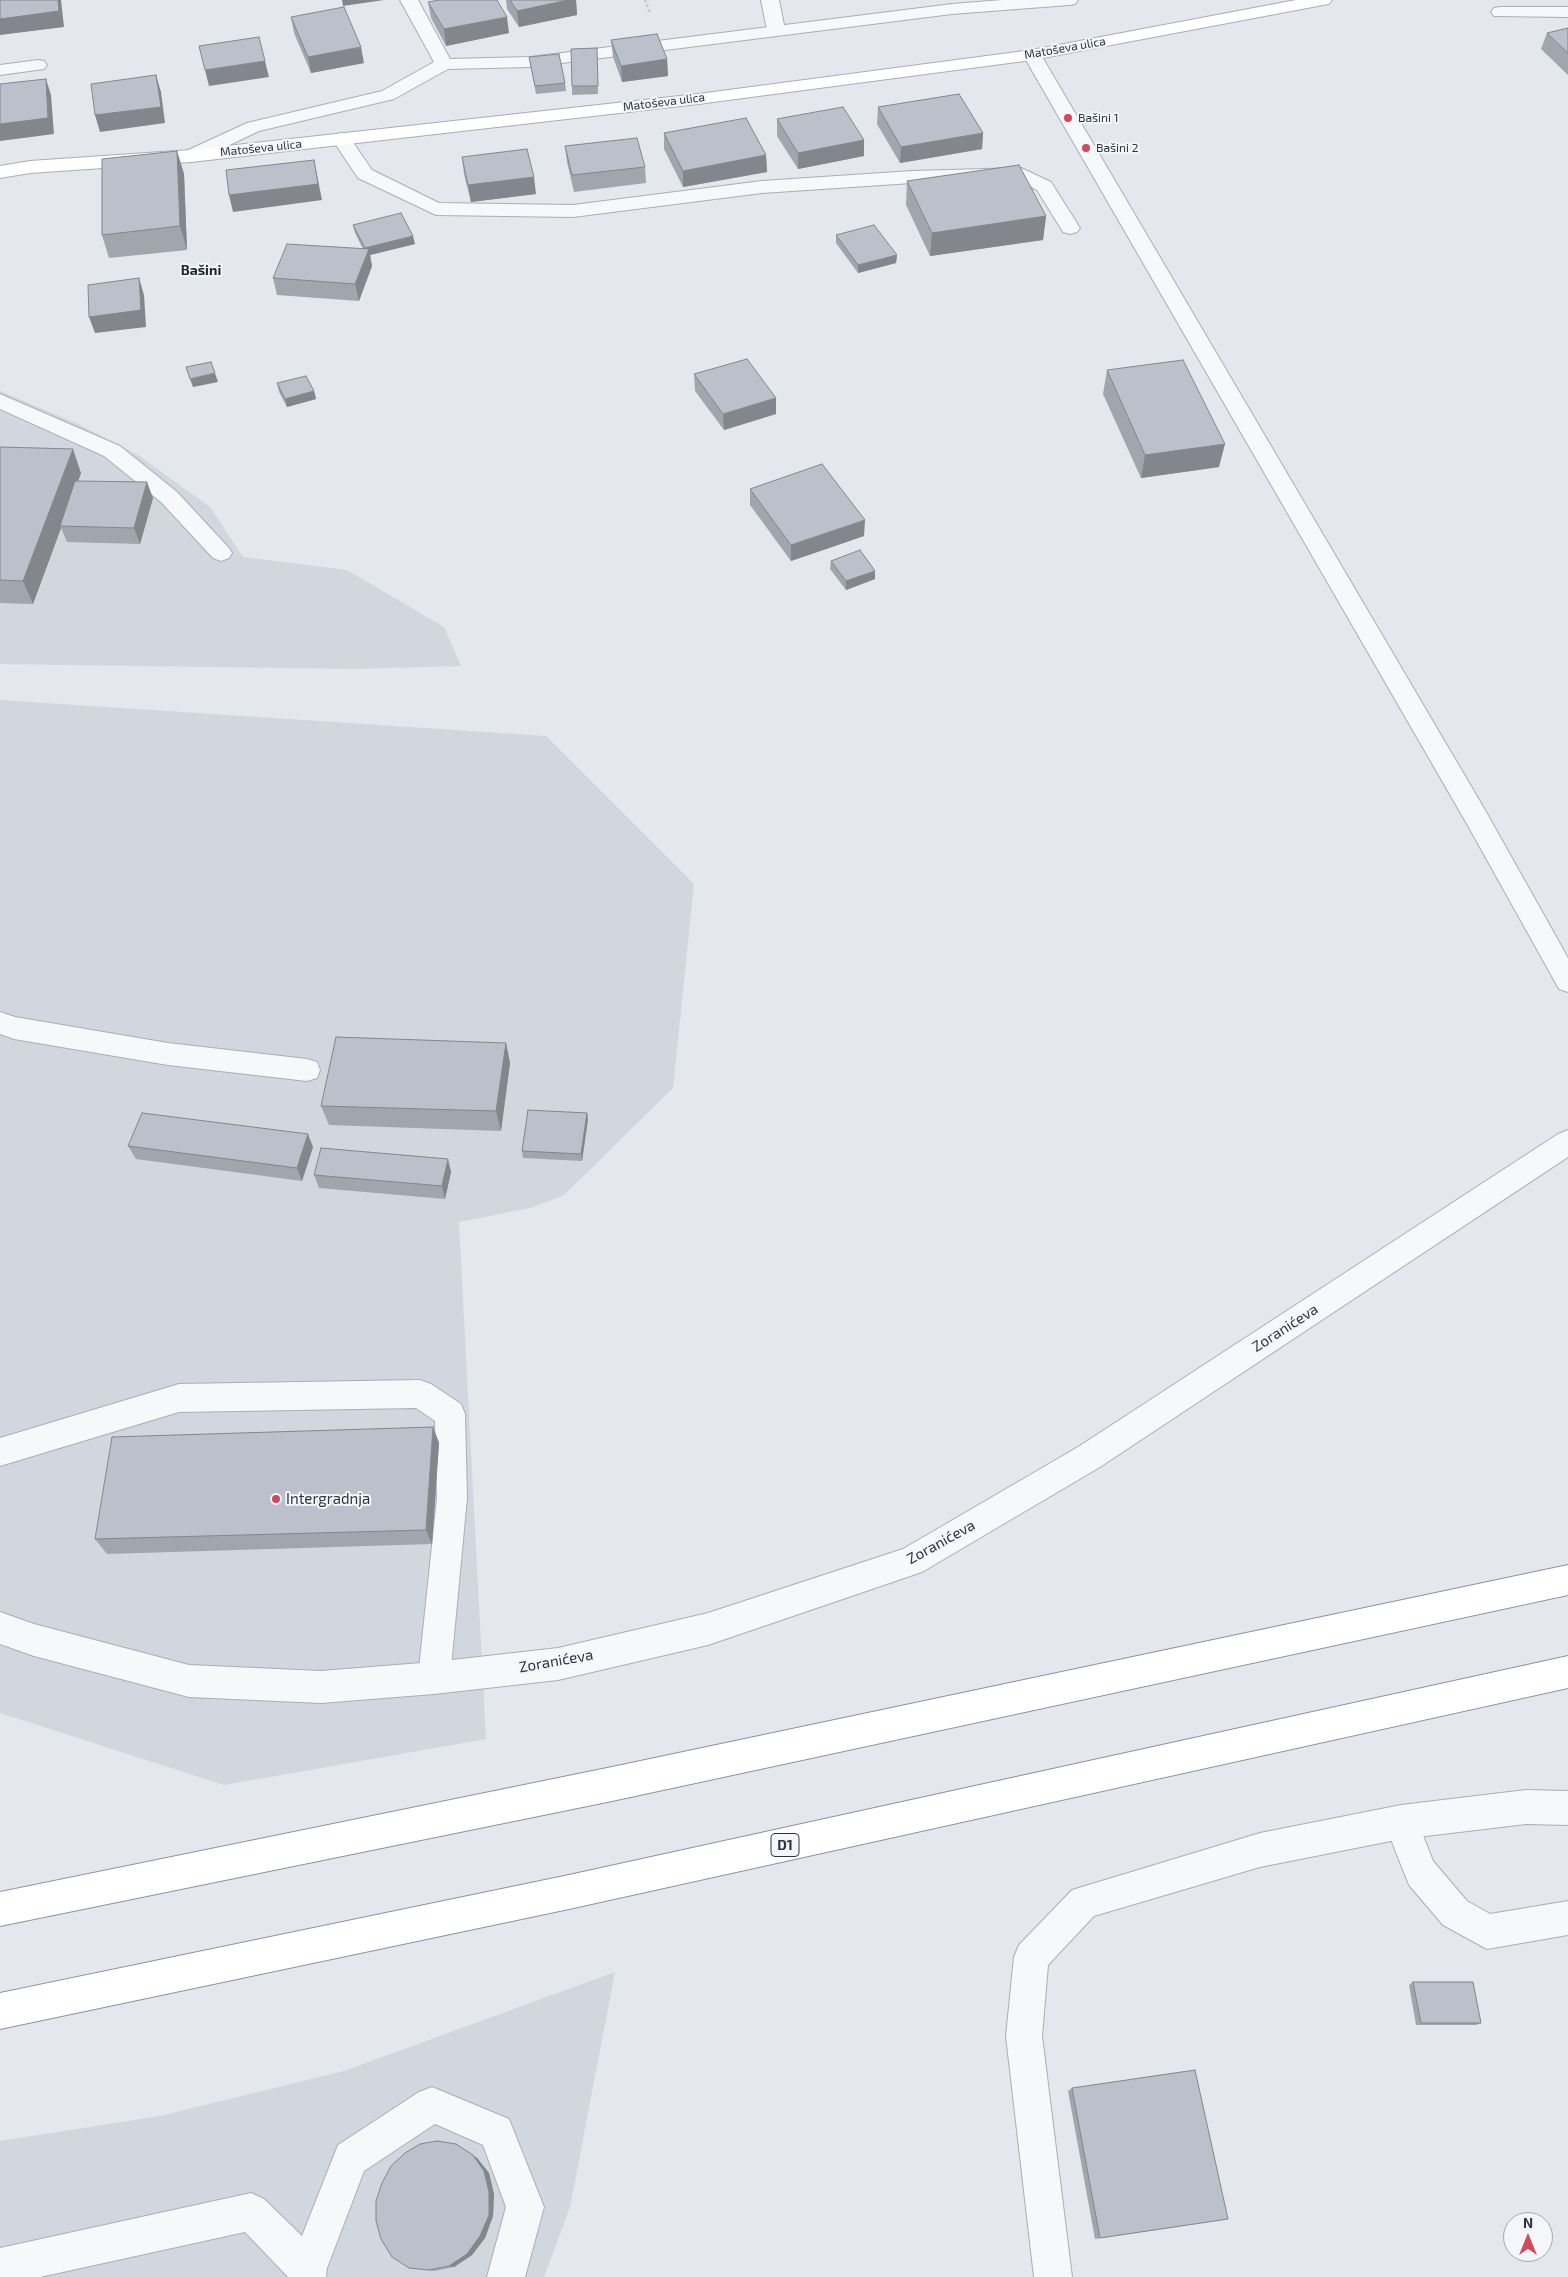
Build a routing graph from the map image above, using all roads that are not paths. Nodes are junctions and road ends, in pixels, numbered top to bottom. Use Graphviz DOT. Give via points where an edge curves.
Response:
graph roads {
  1 [pos="409,0"];
  2 [pos="770,0"];
  3 [pos="1069,0"];
  4 [pos="1323,0"];
  5 [pos="1500,12"];
  6 [pos="1568,12"];
  7 [pos="776,30"];
  8 [pos="1032,54"];
  9 [pos="444,64"];
  10 [pos="38,65"];
  11 [pos="0,70"];
  12 [pos="341,139"];
  13 [pos="191,156"];
  14 [pos="0,172"];
  15 [pos="1070,228"];
  16 [pos="0,401"];
  17 [pos="221,553"];
  18 [pos="1568,982"];
  19 [pos="0,1023"];
  20 [pos="307,1070"];
  21 [pos="1568,1142"];
  22 [pos="0,1452"];
  23 [pos="1568,1580"];
  24 [pos="0,1628"];
  25 [pos="1568,1672"];
  26 [pos="434,1678"];
  27 [pos="1568,1808"];
  28 [pos="1402,1822"];
  29 [pos="0,1909"];
  30 [pos="1568,1918"];
  31 [pos="0,2011"];
  32 [pos="0,2267"];
  33 [pos="308,2273"];
  34 [pos="506,2277"];
  35 [pos="1054,2277"];
  1 -- 9 [label="street"];
  2 -- 7 [label="street"];
  3 -- 7 [label="street" via="952,9"];
  4 -- 8 [label="main road, Matoševa ulica"];
  5 -- 6 [label="street"];
  7 -- 9 [label="street" via="530,62"];
  8 -- 12 [label="main road, Matoševa ulica" via="698,99"];
  8 -- 18 [label="street" via="1476,817"];
  9 -- 13 [label="street" via="388,95 253,127"];
  10 -- 11 [label="street"];
  12 -- 13 [label="main road, Matoševa ulica"];
  12 -- 15 [label="street" via="365,174 436,209 573,211 762,187 1021,174 1044,186"];
  13 -- 14 [label="main road, Matoševa ulica"];
  16 -- 17 [label="street" via="112,451 169,497"];
  19 -- 20 [label="street" via="168,1054"];
  21 -- 26 [label="street, Zoranićeva" via="1089,1457 911,1561 708,1628 558,1664"];
  22 -- 26 [label="street" via="179,1398 420,1394 450,1414 452,1498"];
  23 -- 29 [label="main road" via="612,1784"];
  24 -- 26 [label="street, Zoranićeva" via="189,1681 321,1687"];
  25 -- 31 [label="main road, D1" via="569,1892"];
  27 -- 28 [label="street" via="1526,1807"];
  28 -- 30 [label="street" via="1421,1873 1455,1913 1487,1932"];
  28 -- 35 [label="street" via="1260,1850 1084,1902 1031,1957 1024,2036"];
  32 -- 33 [label="street" via="251,2212"];
  33 -- 34 [label="street" via="351,2158 432,2105 496,2132 525,2207"];
}
